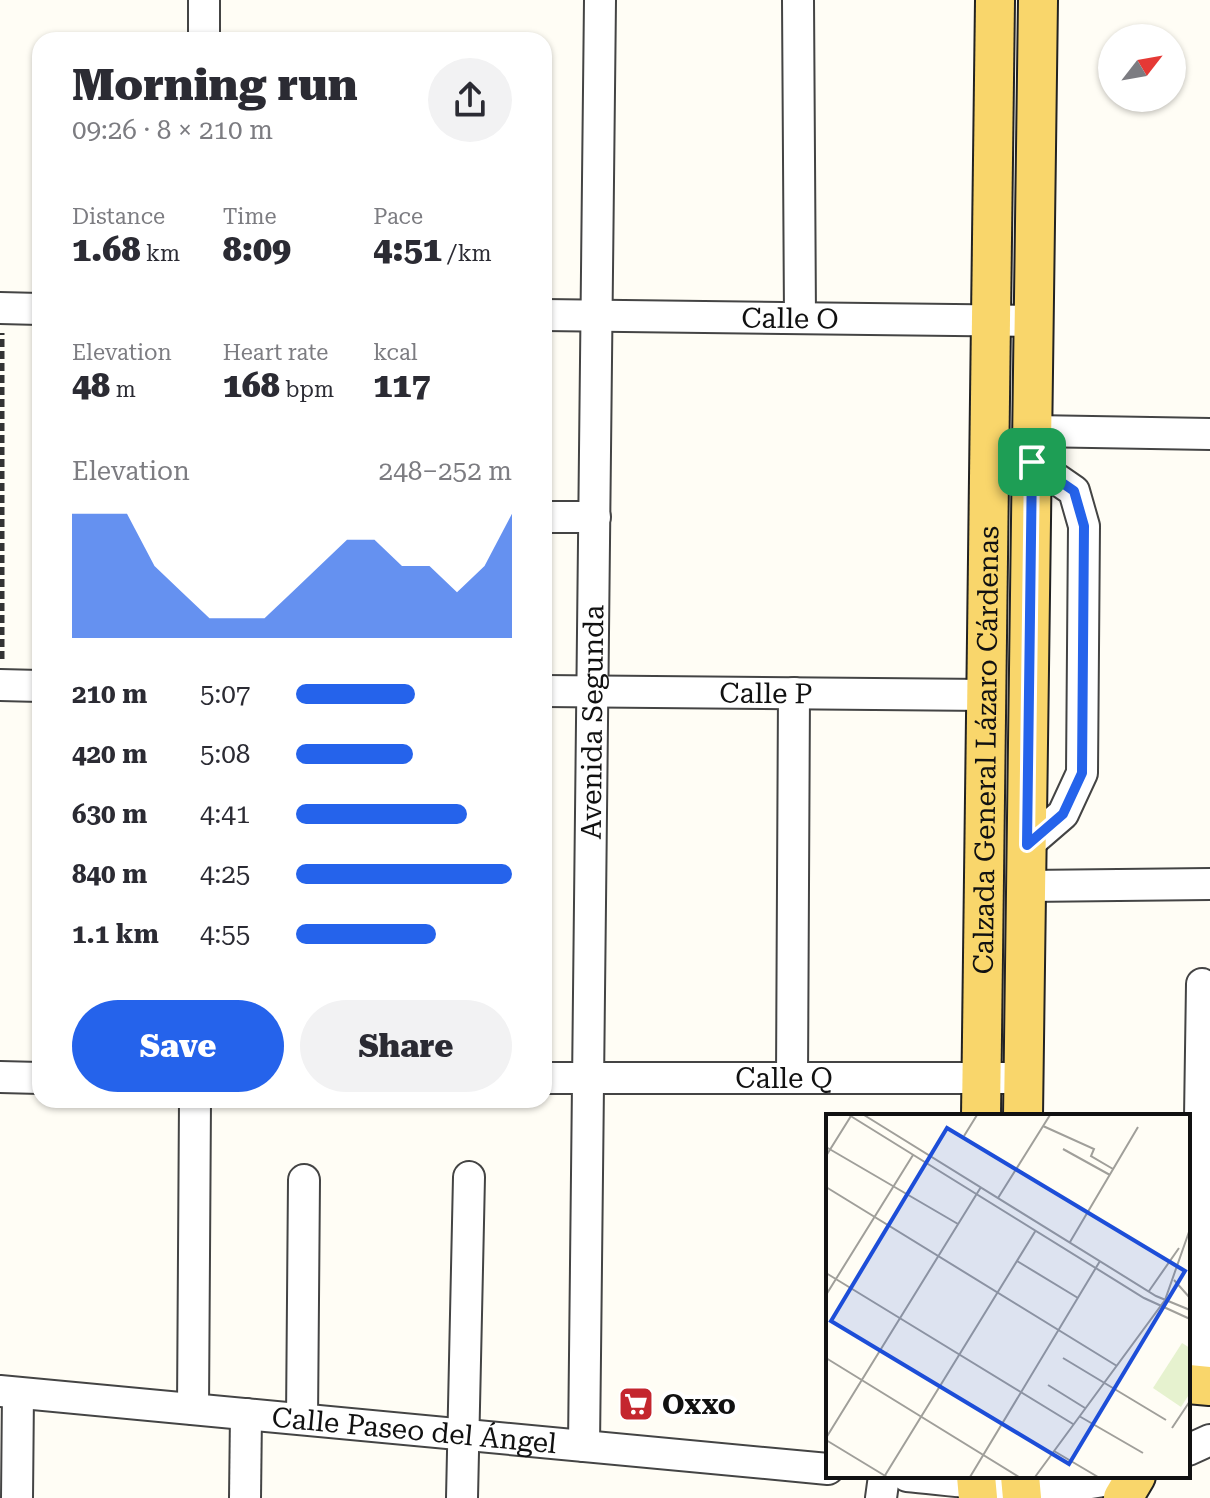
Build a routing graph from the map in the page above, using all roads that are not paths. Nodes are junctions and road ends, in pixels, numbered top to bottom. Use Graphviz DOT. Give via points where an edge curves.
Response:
graph roads {
  1 [pos="204,0"];
  2 [pos="600,0"];
  3 [pos="798,0"];
  4 [pos="995,0"];
  5 [pos="1038,0"];
  6 [pos="204,32"];
  7 [pos="1,308"];
  8 [pos="32,309"];
  9 [pos="552,315"];
  10 [pos="597,316"];
  11 [pos="800,318"];
  12 [pos="992,320"];
  13 [pos="1035,321"];
  14 [pos="1210,434"];
  15 [pos="1033,447"];
  16 [pos="552,517"];
  17 [pos="595,517"];
  18 [pos="1,685"];
  19 [pos="32,686"];
  20 [pos="552,691"];
  21 [pos="592,691"];
  22 [pos="794,693"];
  23 [pos="987,695"];
  24 [pos="1027,845"];
  25 [pos="1210,884"];
  26 [pos="1027,886"];
  27 [pos="1202,984"];
  28 [pos="0,1077"];
  29 [pos="32,1078"];
  30 [pos="552,1078"];
  31 [pos="588,1078"];
  32 [pos="792,1078"];
  33 [pos="981,1078"];
  34 [pos="1024,1078"];
  35 [pos="195,1108"];
  36 [pos="981,1114"];
  37 [pos="1023,1114"];
  38 [pos="469,1177"];
  39 [pos="304,1180"];
  40 [pos="1198,1384"];
  41 [pos="9,1392"];
  42 [pos="193,1409"];
  43 [pos="246,1414"];
  44 [pos="302,1419"];
  45 [pos="464,1434"];
  46 [pos="1210,1440"];
  47 [pos="584,1446"];
  48 [pos="1190,1449"];
  49 [pos="826,1469"];
  50 [pos="884,1478"];
  51 [pos="921,1478"];
  52 [pos="1119,1478"];
  53 [pos="1135,1478"];
  54 [pos="977,1486"];
  55 [pos="1020,1487"];
  56 [pos="17,1498"];
  57 [pos="245,1498"];
  58 [pos="462,1498"];
  59 [pos="881,1498"];
  60 [pos="1123,1498"];
  1 -- 6 [label="street"];
  2 -- 10 [label="street, Avenida Segunda"];
  3 -- 11 [label="street"];
  4 -- 12 [label="main road, Calzada General Lázaro Cárdenas"];
  5 -- 13 [label="main road, Calzada General Lázaro Cárdenas"];
  7 -- 8 [label="street"];
  9 -- 10 [label="street, Calle O"];
  10 -- 11 [label="street, Calle O"];
  10 -- 17 [label="street, Avenida Segunda"];
  11 -- 12 [label="street, Calle O"];
  12 -- 13 [label="street, Calle O"];
  12 -- 23 [label="main road, Calzada General Lázaro Cárdenas"];
  13 -- 15 [label="main road, Calzada General Lázaro Cárdenas"];
  14 -- 15 [label="street"];
  15 -- 24 [label="main road, Calzada General Lázaro Cárdenas"];
  15 -- 24 [label="street" via="1074,491 1084,526 1082,773 1063,814"];
  16 -- 17 [label="street"];
  17 -- 21 [label="street, Avenida Segunda"];
  18 -- 19 [label="street"];
  20 -- 21 [label="street, Calle P"];
  21 -- 22 [label="street, Calle P"];
  21 -- 31 [label="street, Avenida Segunda"];
  22 -- 23 [label="street, Calle P"];
  22 -- 32 [label="street"];
  23 -- 33 [label="main road, Calzada General Lázaro Cárdenas"];
  24 -- 26 [label="main road, Calzada General Lázaro Cárdenas"];
  25 -- 26 [label="street"];
  26 -- 34 [label="main road, Calzada General Lázaro Cárdenas"];
  27 -- 40 [label="street"];
  28 -- 29 [label="street"];
  30 -- 31 [label="street, Calle Q"];
  31 -- 32 [label="street, Calle Q"];
  31 -- 47 [label="street, Avenida Segunda"];
  32 -- 33 [label="street, Calle Q"];
  33 -- 34 [label="street, Calle Q"];
  33 -- 36 [label="main road, Calzada General Lázaro Cárdenas"];
  34 -- 37 [label="main road, Calzada General Lázaro Cárdenas"];
  35 -- 42 [label="street"];
  38 -- 45 [label="street"];
  39 -- 44 [label="street"];
  41 -- 42 [label="street, Calle Paseo del Ángel"];
  41 -- 56 [label="street"];
  42 -- 43 [label="street, Calle Paseo del Ángel"];
  43 -- 44 [label="street, Calle Paseo del Ángel"];
  43 -- 57 [label="street"];
  44 -- 45 [label="street, Calle Paseo del Ángel"];
  45 -- 47 [label="street, Calle Paseo del Ángel"];
  45 -- 58 [label="street"];
  46 -- 48 [label="street"];
  47 -- 49 [label="street, Calle Paseo del Ángel"];
  50 -- 59 [label="street"];
  51 -- 54 [label="street"];
  52 -- 55 [label="street" via="1070,1487"];
  53 -- 60 [label="main road"];
  54 -- 55 [label="street"];
}
